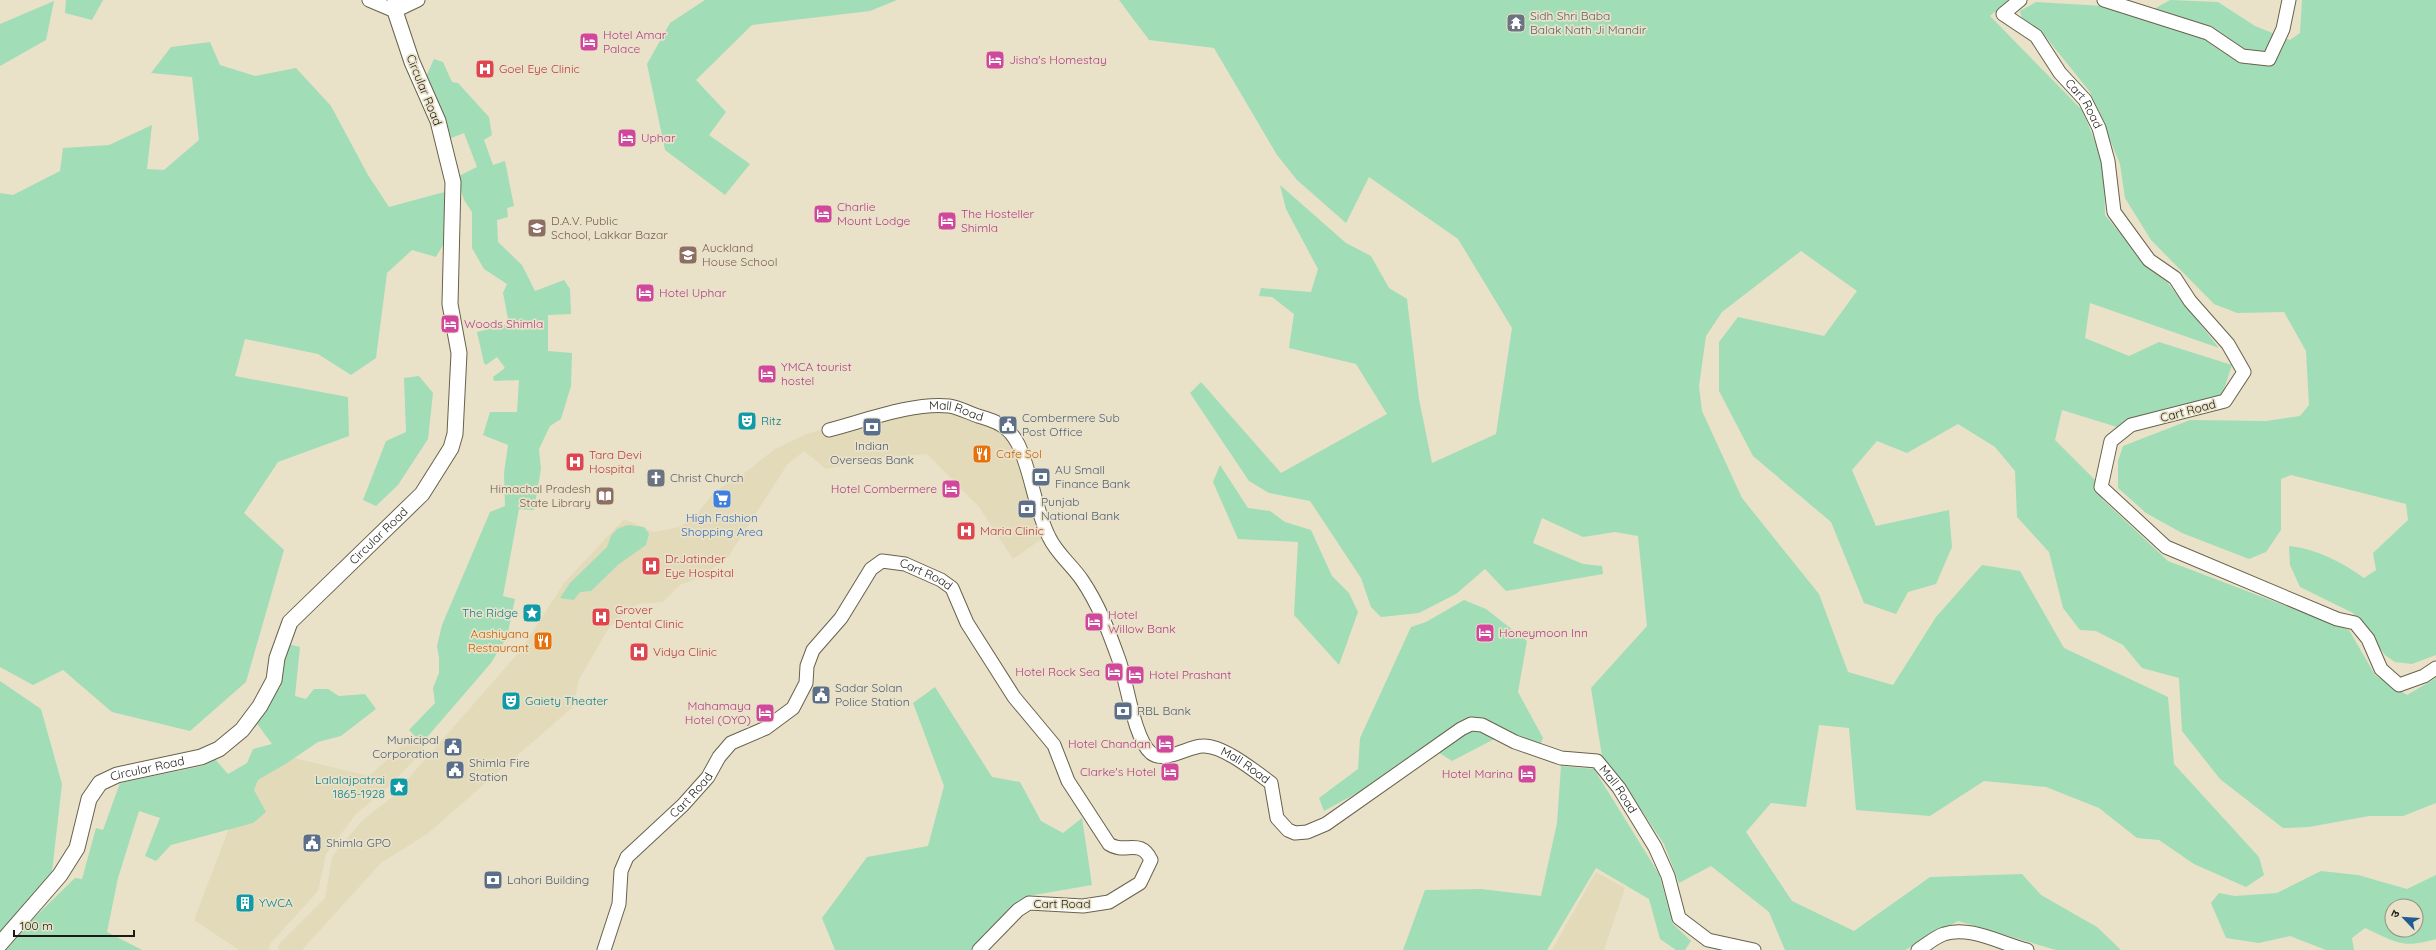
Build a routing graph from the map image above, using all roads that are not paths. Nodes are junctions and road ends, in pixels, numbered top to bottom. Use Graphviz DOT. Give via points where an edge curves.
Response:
graph roads {
  1 [pos="369,0"];
  2 [pos="418,0"];
  3 [pos="2020,0"];
  4 [pos="2104,0"];
  5 [pos="2289,0"];
  6 [pos="395,5"];
  7 [pos="829,430"];
  8 [pos="2436,668"];
  9 [pos="0,944"];
  10 [pos="604,950"];
  11 [pos="979,950"];
  12 [pos="1754,950"];
  13 [pos="1918,950"];
  14 [pos="2027,950"];
  1 -- 6 [label="main road"];
  2 -- 6 [label="main road"];
  3 -- 8 [label="main road, Cart Road" via="2003,14 2036,36 2060,73 2086,100 2100,128 2108,161 2114,212 2150,260 2175,278 2190,301 2228,344 2244,372 2225,401 2131,425 2111,441 2101,487 2166,547 2337,619 2355,623 2368,639 2381,669 2399,685 2424,676"];
  4 -- 5 [label="main road" via="2208,33 2242,56 2269,59 2283,29"];
  6 -- 9 [label="main road, Circular Road" via="412,62 438,121 453,182 450,304 459,353 455,434 451,448 422,494 290,622 277,658 274,680 260,706 242,730 219,749 201,757 117,775 100,783 89,799 77,848 47,892"];
  7 -- 12 [label="main road, Mall Road" via="915,408 950,406 997,421 1010,430 1025,458 1042,522 1052,545 1081,579 1105,620 1124,674 1132,712 1145,745 1152,753 1162,757 1205,746 1217,749 1247,766 1271,783 1277,806 1277,818 1288,830 1295,833 1307,832 1326,824 1461,729 1471,724 1482,725 1515,742 1561,758 1597,761 1619,788 1655,847 1668,876 1679,918 1708,940"];
  10 -- 11 [label="main road, Cart Road" via="620,904 621,871 627,857 683,805 732,744 766,728 793,708 806,683 807,666 813,650 841,618 871,569 882,561 905,564 941,580 952,588 966,623 1014,697 1054,745 1068,780 1109,844 1116,849 1141,847 1148,852 1151,860 1140,883 1109,902 1084,906 1029,903 1018,910"];
  13 -- 14 [label="main road" via="1941,934 1967,931"];
}
